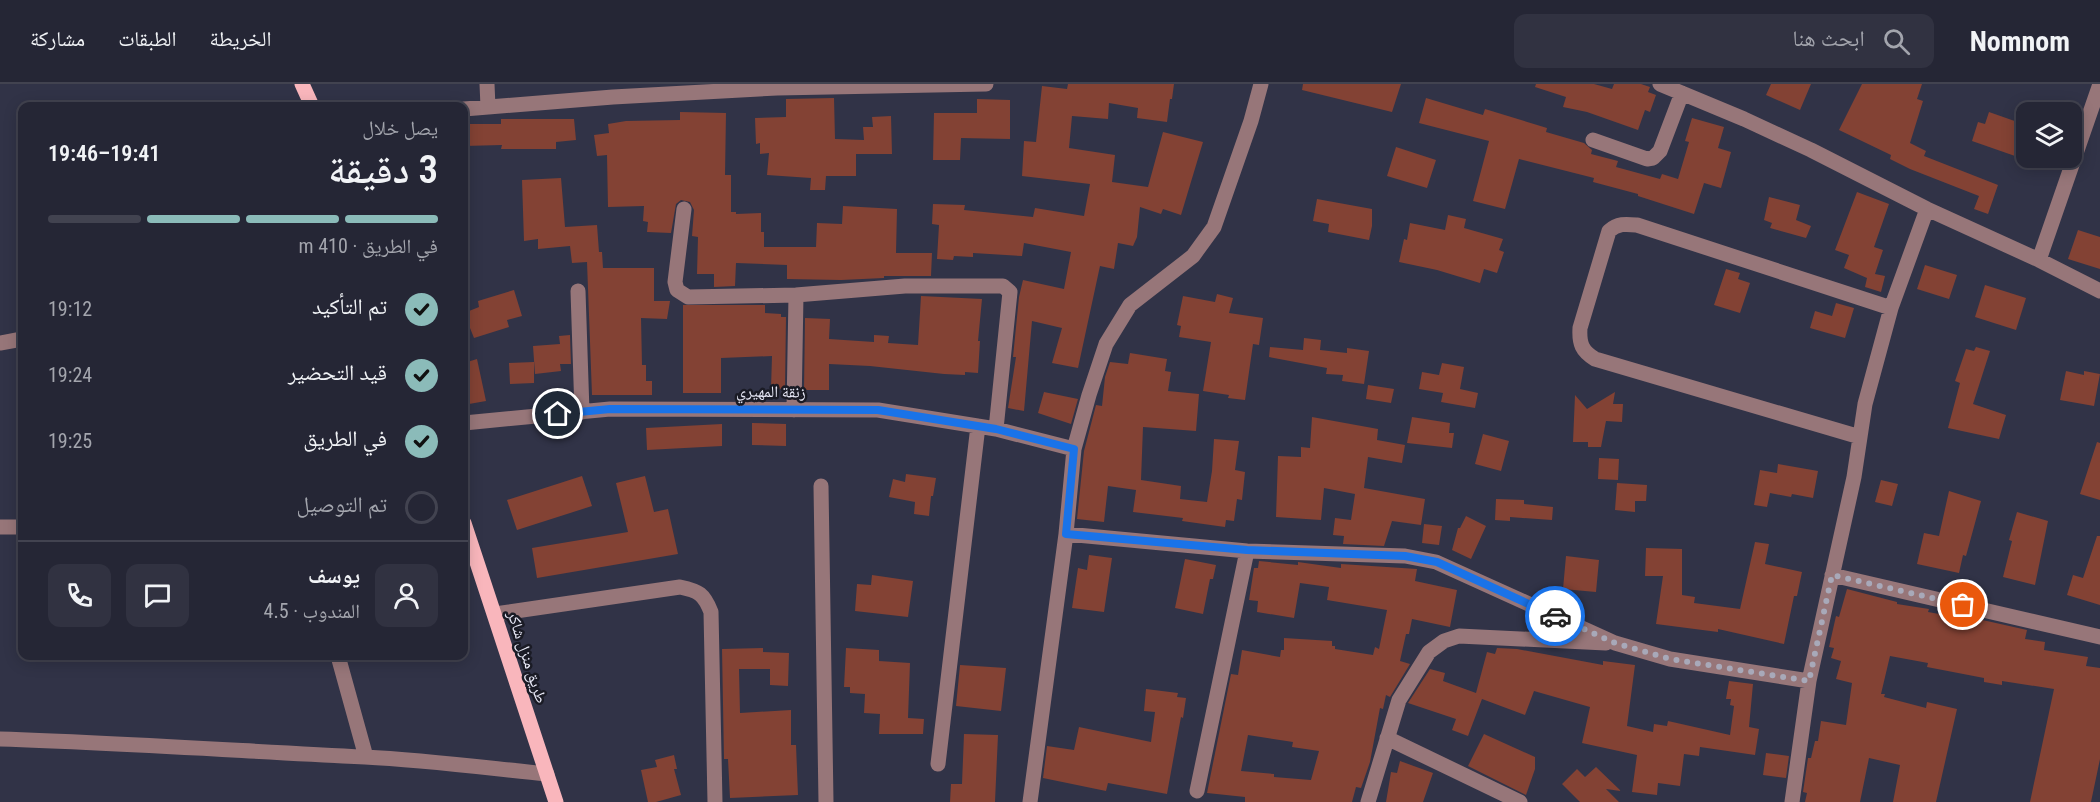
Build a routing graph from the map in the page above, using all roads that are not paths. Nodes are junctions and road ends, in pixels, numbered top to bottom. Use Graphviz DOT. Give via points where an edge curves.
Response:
graph roads {
  1 [pos="302,84"];
  2 [pos="487,84"];
  3 [pos="986,84"];
  4 [pos="1261,84"];
  5 [pos="1660,84"];
  6 [pos="2100,84"];
  7 [pos="777,86"];
  8 [pos="1682,93"];
  9 [pos="310,102"];
  10 [pos="489,107"];
  11 [pos="468,109"];
  12 [pos="1593,140"];
  13 [pos="684,209"];
  14 [pos="1927,209"];
  15 [pos="2039,260"];
  16 [pos="578,291"];
  17 [pos="2100,291"];
  18 [pos="796,295"];
  19 [pos="1891,308"];
  20 [pos="18,340"];
  21 [pos="0,343"];
  22 [pos="795,410"];
  23 [pos="582,412"];
  24 [pos="468,423"];
  25 [pos="978,426"];
  26 [pos="996,429"];
  27 [pos="1860,437"];
  28 [pos="1074,449"];
  29 [pos="821,486"];
  30 [pos="0,526"];
  31 [pos="18,526"];
  32 [pos="1066,534"];
  33 [pos="468,535"];
  34 [pos="1247,550"];
  35 [pos="1832,575"];
  36 [pos="495,614"];
  37 [pos="2100,637"];
  38 [pos="1615,643"];
  39 [pos="339,660"];
  40 [pos="1809,681"];
  41 [pos="1387,738"];
  42 [pos="0,739"];
  43 [pos="366,757"];
  44 [pos="938,764"];
  45 [pos="547,774"];
  46 [pos="1197,791"];
  47 [pos="556,802"];
  48 [pos="715,802"];
  49 [pos="826,802"];
  50 [pos="1030,802"];
  51 [pos="1368,802"];
  52 [pos="1521,802"];
  53 [pos="1792,802"];
  1 -- 9 [label="main road"];
  2 -- 10 [label="street"];
  3 -- 7 [label="street"];
  4 -- 28 [label="street" via="1214,227 1193,256 1130,305 1106,344"];
  5 -- 8 [label="street"];
  6 -- 15 [label="street"];
  7 -- 10 [label="street"];
  8 -- 12 [label="street" via="1660,151 1653,158"];
  8 -- 14 [label="street" via="1811,150"];
  10 -- 11 [label="street"];
  13 -- 18 [label="street" via="675,282 683,295"];
  14 -- 15 [label="street"];
  14 -- 19 [label="street"];
  15 -- 17 [label="street"];
  16 -- 23 [label="street"];
  18 -- 22 [label="street"];
  18 -- 26 [label="street" via="906,286 1003,286 1010,292"];
  19 -- 27 [label="street"];
  19 -- 27 [label="street" via="1625,224 1615,225 1609,231 1580,328 1584,351 1595,359"];
  20 -- 21 [label="street"];
  22 -- 23 [label="street, زنقة المهيري"];
  22 -- 25 [label="street, زنقة المهيري" via="878,410"];
  23 -- 24 [label="street, زنقة المهيري"];
  25 -- 26 [label="street, زنقة المهيري"];
  25 -- 44 [label="street"];
  26 -- 28 [label="street, زنقة المهيري"];
  27 -- 35 [label="street"];
  28 -- 32 [label="street"];
  29 -- 49 [label="street"];
  30 -- 31 [label="street"];
  32 -- 34 [label="street"];
  32 -- 50 [label="street"];
  33 -- 36 [label="main road, طريق منزل شاكر"];
  34 -- 38 [label="street" via="1405,556 1437,562"];
  34 -- 46 [label="street"];
  35 -- 37 [label="street"];
  35 -- 40 [label="street"];
  36 -- 45 [label="main road, طريق منزل شاكر"];
  36 -- 48 [label="street" via="680,587 705,598 711,612"];
  38 -- 40 [label="street" via="1670,659"];
  38 -- 41 [label="street" via="1459,636 1444,641 1429,652 1413,674 1399,699"];
  39 -- 43 [label="street"];
  40 -- 53 [label="street"];
  41 -- 51 [label="street"];
  41 -- 52 [label="street"];
  42 -- 43 [label="street"];
  43 -- 45 [label="street"];
  45 -- 47 [label="main road, طريق منزل شاكر"];
}
